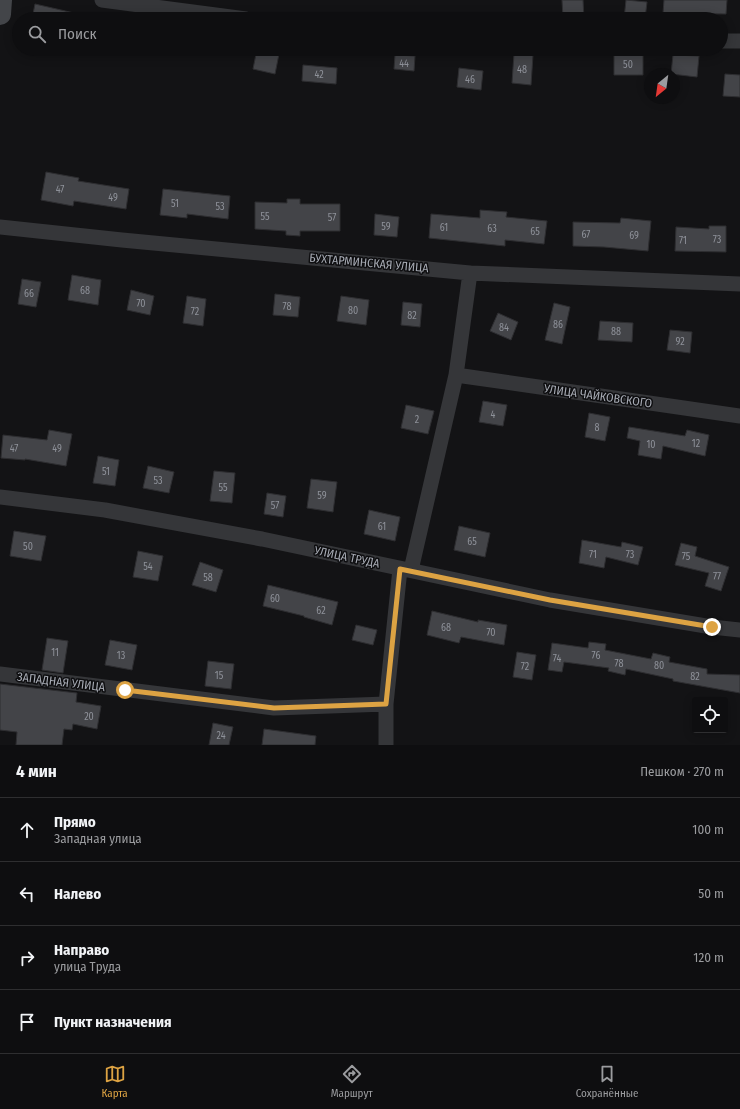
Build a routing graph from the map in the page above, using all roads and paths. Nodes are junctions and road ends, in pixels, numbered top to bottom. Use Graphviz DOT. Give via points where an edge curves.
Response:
graph roads {
  1 [pos="1,0"];
  2 [pos="102,0"];
  3 [pos="193,12"];
  4 [pos="0,14"];
  5 [pos="728,41"];
  6 [pos="740,42"];
  7 [pos="0,227"];
  8 [pos="470,272"];
  9 [pos="740,284"];
  10 [pos="456,374"];
  11 [pos="740,416"];
  12 [pos="0,497"];
  13 [pos="406,569"];
  14 [pos="740,630"];
  15 [pos="0,674"];
  16 [pos="386,704"];
  17 [pos="386,745"];
  1 -- 4 [label="street"];
  2 -- 3 [label="street"];
  5 -- 6 [label="street"];
  7 -- 8 [label="street, БУХТАРМИНСКАЯ УЛИЦА"];
  8 -- 9 [label="street, БУХТАРМИНСКАЯ УЛИЦА"];
  8 -- 10 [label="street"];
  10 -- 11 [label="street, УЛИЦА ЧАЙКОВСКОГО"];
  10 -- 13 [label="street"];
  12 -- 13 [label="street, УЛИЦА ТРУДА" via="105,510"];
  13 -- 14 [label="street, УЛИЦА ТРУДА" via="550,600"];
  13 -- 16 [label="street"];
  15 -- 16 [label="street, ЗАПАДНАЯ УЛИЦА" via="274,708"];
  16 -- 17 [label="street"];
}
